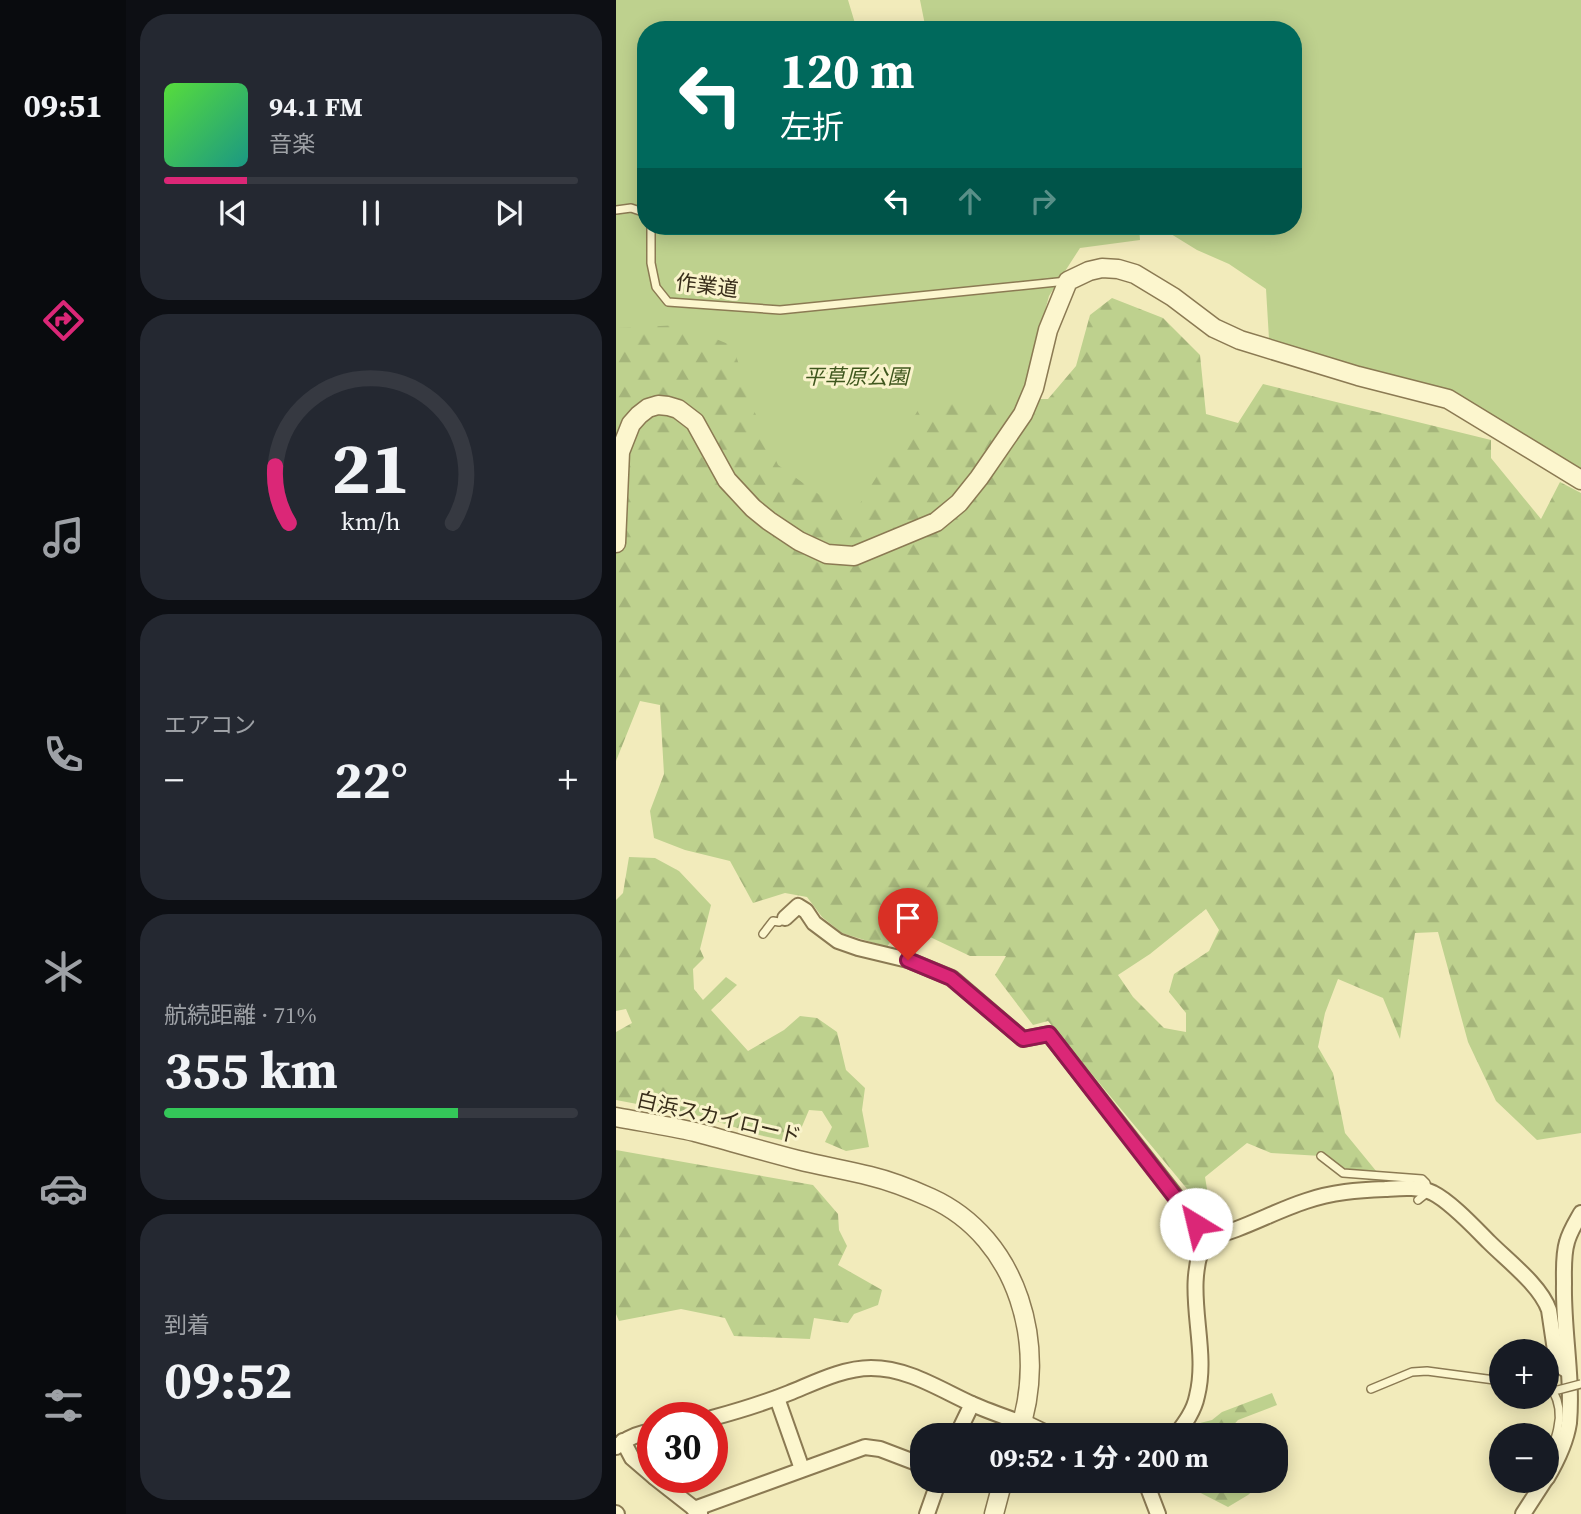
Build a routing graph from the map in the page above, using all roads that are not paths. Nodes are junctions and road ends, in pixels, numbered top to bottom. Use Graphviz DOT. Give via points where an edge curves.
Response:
graph roads {
  1 [pos="616,210"];
  2 [pos="637,210"];
  3 [pos="651,235"];
  4 [pos="1068,281"];
  5 [pos="1581,480"];
  6 [pos="616,543"];
  7 [pos="786,918"];
  8 [pos="763,934"];
  9 [pos="616,1117"];
  10 [pos="616,1129"];
  11 [pos="1321,1156"];
  12 [pos="812,1164"];
  13 [pos="1423,1196"];
  14 [pos="1581,1213"];
  15 [pos="1206,1238"];
  16 [pos="1575,1371"];
  17 [pos="1489,1379"];
  18 [pos="1581,1384"];
  19 [pos="1371,1389"];
  20 [pos="1559,1389"];
  21 [pos="777,1398"];
  22 [pos="972,1404"];
  23 [pos="728,1413"];
  24 [pos="963,1423"];
  25 [pos="1008,1423"];
  26 [pos="1021,1423"];
  27 [pos="1185,1423"];
  28 [pos="1575,1425"];
  29 [pos="637,1435"];
  30 [pos="619,1444"];
  31 [pos="1559,1456"];
  32 [pos="910,1460"];
  33 [pos="637,1462"];
  34 [pos="802,1469"];
  35 [pos="675,1493"];
  36 [pos="934,1493"];
  37 [pos="1000,1493"];
  38 [pos="1150,1493"];
  39 [pos="1537,1493"];
  40 [pos="697,1511"];
  41 [pos="927,1514"];
  42 [pos="994,1514"];
  43 [pos="1157,1514"];
  44 [pos="1523,1514"];
  1 -- 2 [label="lane"];
  3 -- 4 [label="lane, 作業道" via="656,287 668,302 780,310"];
  4 -- 5 [label="street" via="1102,268 1135,274 1214,328 1240,340 1448,399"];
  4 -- 6 [label="street" via="1023,414 959,503 936,522 854,556 827,554 799,541 753,508 727,480 695,422 678,409 658,405 631,424 620,452"];
  7 -- 8 [label="lane" via="772,921"];
  7 -- 15 [label="street" via="798,906 838,941 908,960 951,978 1023,1039 1049,1034"];
  9 -- 12 [label="street, 白浜スカイロード" via="694,1132"];
  10 -- 12 [label="street, 白浜スカイロード"];
  11 -- 13 [label="lane" via="1343,1173 1422,1179 1426,1182"];
  12 -- 26 [label="street, 白浜スカイロード" via="873,1177 931,1198 949,1207 990,1245 1014,1284 1028,1330 1031,1357"];
  13 -- 15 [label="street" via="1417,1188 1326,1195"];
  13 -- 16 [label="street" via="1434,1194 1464,1217 1531,1283 1549,1310 1557,1364"];
  14 -- 16 [label="street" via="1566,1244 1564,1267 1564,1303"];
  15 -- 27 [label="street" via="1194,1283 1200,1377 1197,1397"];
  16 -- 28 [label="street"];
  17 -- 19 [label="lane" via="1412,1372"];
  18 -- 20 [label="lane, bridge"];
  21 -- 22 [label="street" via="870,1368 914,1377"];
  21 -- 23 [label="street"];
  21 -- 34 [label="street"];
  22 -- 24 [label="street"];
  22 -- 25 [label="street"];
  28 -- 31 [label="street"];
  29 -- 30 [label="street"];
  30 -- 33 [label="street"];
  32 -- 34 [label="street" via="865,1447"];
  34 -- 40 [label="street"];
  35 -- 40 [label="street"];
  36 -- 41 [label="street"];
  37 -- 42 [label="street"];
  38 -- 43 [label="street"];
  39 -- 44 [label="street"];
}
